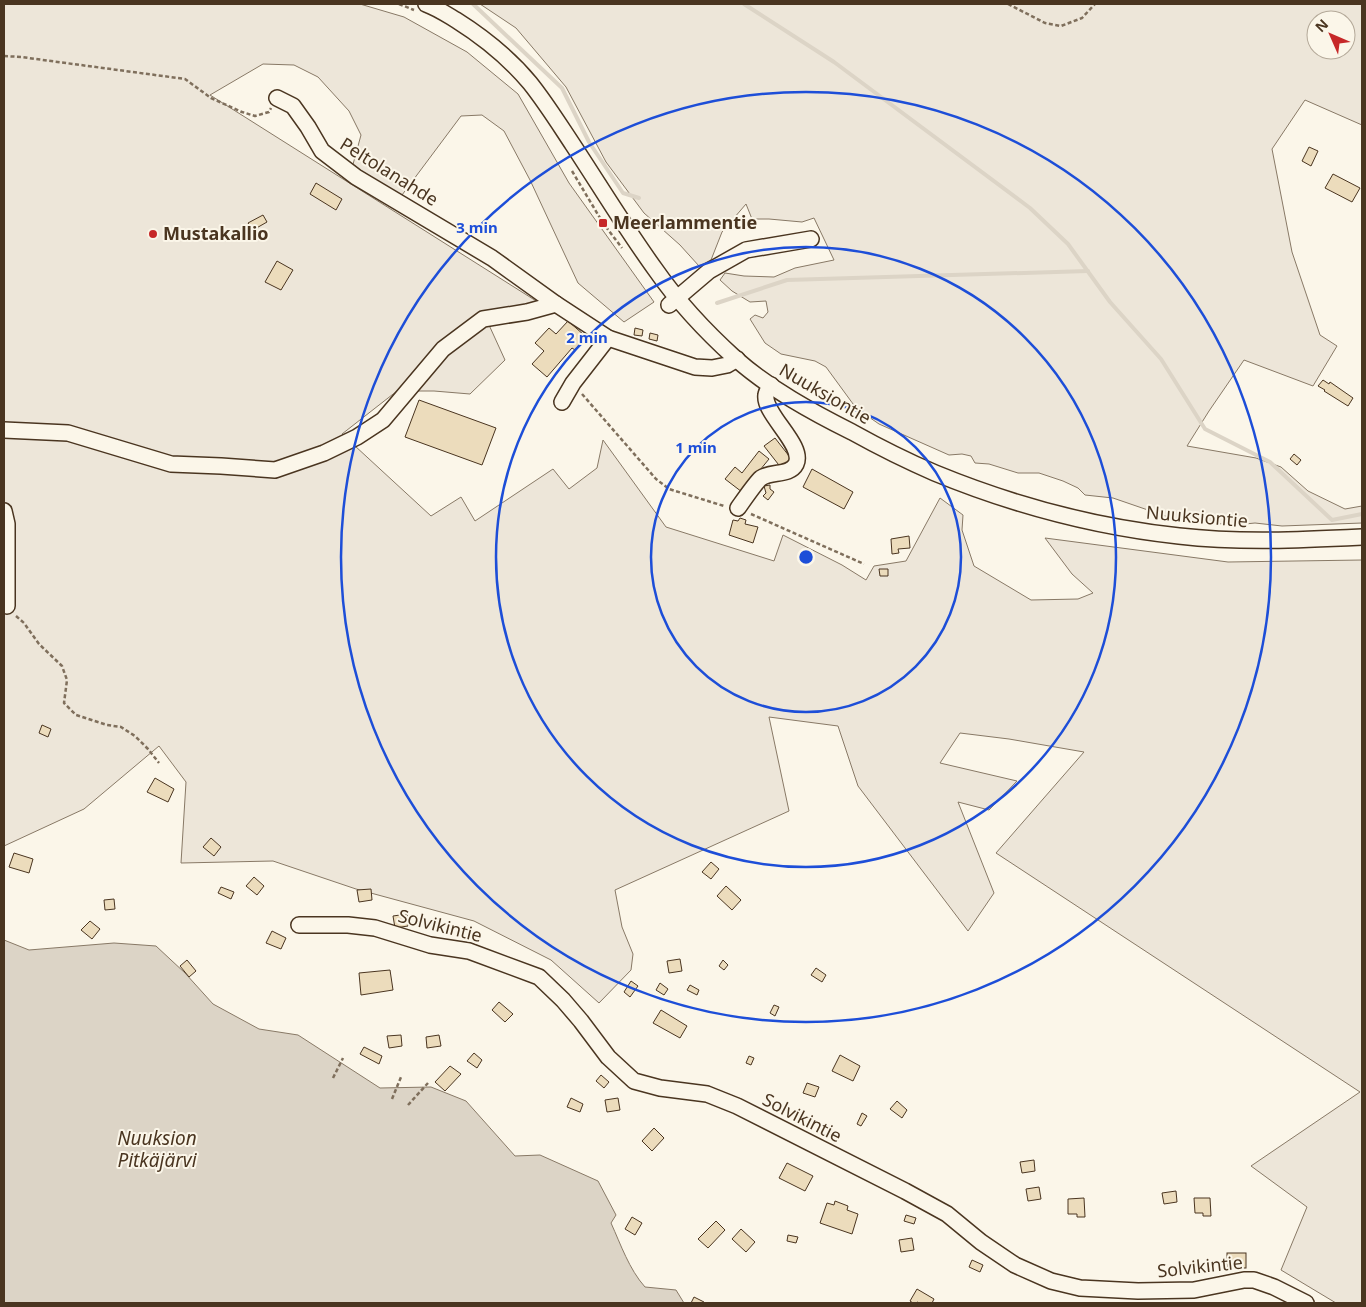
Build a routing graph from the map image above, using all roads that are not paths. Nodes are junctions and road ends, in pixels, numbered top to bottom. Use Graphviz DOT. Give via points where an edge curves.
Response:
graph roads {
  1 [pos="421,7"];
  2 [pos="277,98"];
  3 [pos="810,239"];
  4 [pos="673,302"];
  5 [pos="556,304"];
  6 [pos="608,338"];
  7 [pos="737,360"];
  8 [pos="771,385"];
  9 [pos="562,402"];
  10 [pos="4,430"];
  11 [pos="738,508"];
  12 [pos="4,511"];
  13 [pos="1362,537"];
  14 [pos="7,606"];
  15 [pos="299,925"];
  16 [pos="1306,1303"];
  1 -- 4 [label="street, Nuuksiontie" via="435,8 472,30 530,82 655,269"];
  2 -- 5 [label="street, Peltolanahde" via="293,106 322,152 356,177 492,258"];
  3 -- 4 [label="street" via="746,250 708,271"];
  4 -- 7 [label="street, Nuuksiontie"];
  5 -- 6 [label="street, Peltolanahde"];
  5 -- 10 [label="street" via="483,319 443,349 384,420 324,453 275,470 171,464 68,433"];
  6 -- 7 [label="street, Peltolanahde" via="694,367 712,368"];
  6 -- 9 [label="street"];
  7 -- 8 [label="street, Nuuksiontie"];
  8 -- 11 [label="street" via="766,401 789,437 796,463 789,470 762,477"];
  8 -- 13 [label="street, Nuuksiontie" via="843,428 932,472 989,494 1062,516 1119,528 1208,539"];
  12 -- 14 [label="street" via="7,524"];
  15 -- 16 [label="street, Solvikintie" via="375,928 430,945 470,951 539,977 582,1022 608,1057 634,1081 707,1094 737,1106 947,1214 1016,1265 1051,1281 1080,1288 1194,1290 1254,1280"];
}
